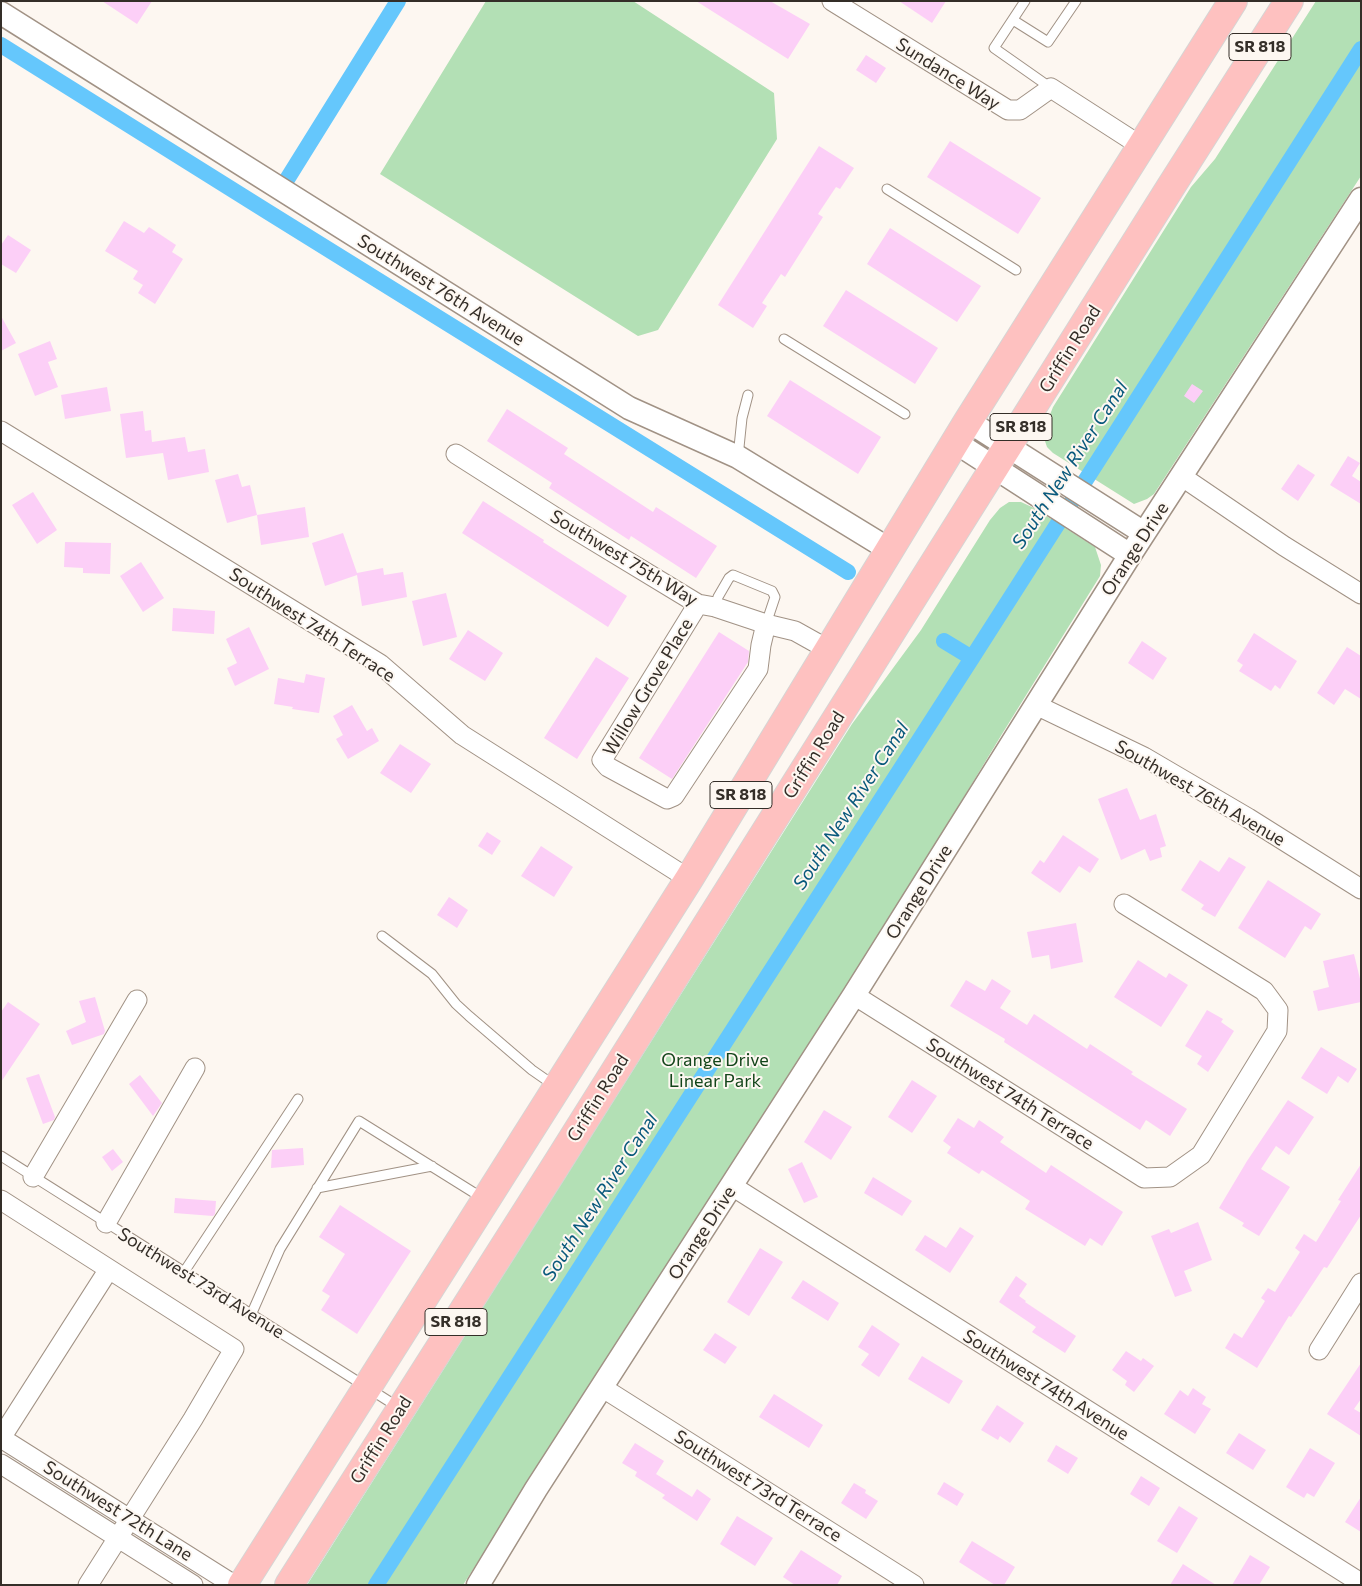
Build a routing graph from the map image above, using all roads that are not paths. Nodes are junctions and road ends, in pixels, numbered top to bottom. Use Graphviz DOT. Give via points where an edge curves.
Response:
graph roads {
  1 [pos="832,1"];
  2 [pos="1025,1"];
  3 [pos="1076,1"];
  4 [pos="1233,1"];
  5 [pos="1290,1"];
  6 [pos="856,8"];
  7 [pos="1,13"];
  8 [pos="1013,20"];
  9 [pos="1051,88"];
  10 [pos="1141,146"];
  11 [pos="887,189"];
  12 [pos="1359,204"];
  13 [pos="1016,270"];
  14 [pos="784,339"];
  15 [pos="748,395"];
  16 [pos="905,414"];
  17 [pos="1,431"];
  18 [pos="961,432"];
  19 [pos="456,454"];
  20 [pos="738,457"];
  21 [pos="1001,457"];
  22 [pos="1181,476"];
  23 [pos="1144,533"];
  24 [pos="890,550"];
  25 [pos="1130,555"];
  26 [pos="1361,594"];
  27 [pos="706,606"];
  28 [pos="766,624"];
  29 [pos="830,650"];
  30 [pos="1036,705"];
  31 [pos="718,832"];
  32 [pos="689,879"];
  33 [pos="734,881"];
  34 [pos="1361,889"];
  35 [pos="1124,904"];
  36 [pos="382,936"];
  37 [pos="698,940"];
  38 [pos="854,996"];
  39 [pos="137,1000"];
  40 [pos="195,1068"];
  41 [pos="558,1088"];
  42 [pos="298,1099"];
  43 [pos="1,1156"];
  44 [pos="432,1166"];
  45 [pos="34,1177"];
  46 [pos="732,1186"];
  47 [pos="317,1188"];
  48 [pos="1,1200"];
  49 [pos="486,1201"];
  50 [pos="106,1223"];
  51 [pos="109,1268"];
  52 [pos="184,1272"];
  53 [pos="1361,1283"];
  54 [pos="251,1315"];
  55 [pos="1319,1350"];
  56 [pos="367,1388"];
  57 [pos="603,1388"];
  58 [pos="401,1408"];
  59 [pos="1,1438"];
  60 [pos="1,1464"];
  61 [pos="129,1519"];
  62 [pos="117,1538"];
  63 [pos="1361,1584"];
  64 [pos="88,1585"];
  65 [pos="193,1585"];
  66 [pos="234,1585"];
  67 [pos="242,1585"];
  68 [pos="289,1585"];
  69 [pos="478,1585"];
  70 [pos="914,1585"];
  1 -- 6 [label="street, Sundance Way"];
  2 -- 8 [label="lane"];
  3 -- 8 [label="lane" via="1048,42"];
  4 -- 10 [label="main road, SR 818"];
  5 -- 21 [label="main road, Griffin Road / SR 818"];
  6 -- 9 [label="street, Sundance Way" via="1008,110 1020,110"];
  7 -- 20 [label="street, Southwest 76th Avenue" via="629,408"];
  8 -- 9 [label="lane" via="994,48"];
  9 -- 10 [label="street"];
  10 -- 18 [label="main road, SR 818"];
  11 -- 13 [label="lane"];
  12 -- 22 [label="street, Orange Drive"];
  14 -- 16 [label="lane"];
  15 -- 20 [label="lane"];
  17 -- 32 [label="street, Southwest 74th Terrace" via="380,664 462,736"];
  18 -- 21 [label="street"];
  18 -- 24 [label="main road, SR 818"];
  19 -- 27 [label="street, Southwest 75th Way" via="566,524"];
  20 -- 24 [label="street, Southwest 76th Avenue"];
  21 -- 23 [label="street" via="1048,472"];
  21 -- 25 [label="street" via="1035,494"];
  21 -- 33 [label="main road, Griffin Road / SR 818"];
  22 -- 23 [label="street, Orange Drive"];
  22 -- 26 [label="street"];
  23 -- 25 [label="street, Orange Drive"];
  24 -- 29 [label="main road, SR 818"];
  25 -- 30 [label="street, Orange Drive"];
  27 -- 28 [label="street, Southwest 75th Way"];
  27 -- 28 [label="lane" via="718,597 733,575 772,591 775,597"];
  27 -- 28 [label="street, Willow Grove Place" via="602,760 608,767 667,799 674,796 758,669"];
  28 -- 29 [label="street, Southwest 75th Way" via="795,631"];
  29 -- 31 [label="main road, SR 818"];
  30 -- 34 [label="street, Southwest 76th Avenue" via="1144,757"];
  30 -- 38 [label="street, Orange Drive"];
  31 -- 32 [label="main road, SR 818"];
  31 -- 33 [label="main road" via="722,865"];
  32 -- 37 [label="main road" via="700,899"];
  32 -- 41 [label="main road, SR 818"];
  33 -- 37 [label="main road, Griffin Road / SR 818"];
  35 -- 38 [label="street, Southwest 74th Terrace" via="1264,991 1278,1010 1277,1031 1201,1155 1170,1177 1144,1178"];
  36 -- 41 [label="lane" via="432,974 456,1004 532,1070"];
  37 -- 58 [label="main road, Griffin Road / SR 818"];
  38 -- 46 [label="street, Orange Drive"];
  39 -- 45 [label="street"];
  40 -- 50 [label="street"];
  41 -- 49 [label="main road, SR 818"];
  42 -- 52 [label="lane"];
  43 -- 45 [label="lane, Southwest 73rd Avenue"];
  44 -- 47 [label="lane"];
  44 -- 47 [label="lane" via="359,1121"];
  44 -- 49 [label="lane"];
  45 -- 50 [label="lane, Southwest 73rd Avenue"];
  46 -- 57 [label="street, Orange Drive"];
  46 -- 63 [label="street, Southwest 74th Avenue"];
  47 -- 54 [label="lane" via="280,1248"];
  48 -- 51 [label="street"];
  49 -- 56 [label="main road, SR 818"];
  50 -- 52 [label="lane, Southwest 73rd Avenue"];
  51 -- 59 [label="street"];
  51 -- 61 [label="street" via="234,1349"];
  52 -- 54 [label="lane, Southwest 73rd Avenue"];
  53 -- 55 [label="street"];
  54 -- 56 [label="lane, Southwest 73rd Avenue"];
  56 -- 58 [label="lane, Southwest 73rd Avenue"];
  56 -- 67 [label="main road, SR 818"];
  57 -- 69 [label="street, Orange Drive"];
  57 -- 70 [label="street, Southwest 73rd Terrace"];
  58 -- 68 [label="main road, Griffin Road / SR 818"];
  59 -- 61 [label="street, Southwest 72th Lane"];
  60 -- 62 [label="street, Southwest 72th Lane"];
  61 -- 62 [label="street"];
  61 -- 66 [label="street, Southwest 72th Lane"];
  62 -- 64 [label="street"];
  62 -- 65 [label="street, Southwest 72th Lane"];
}
